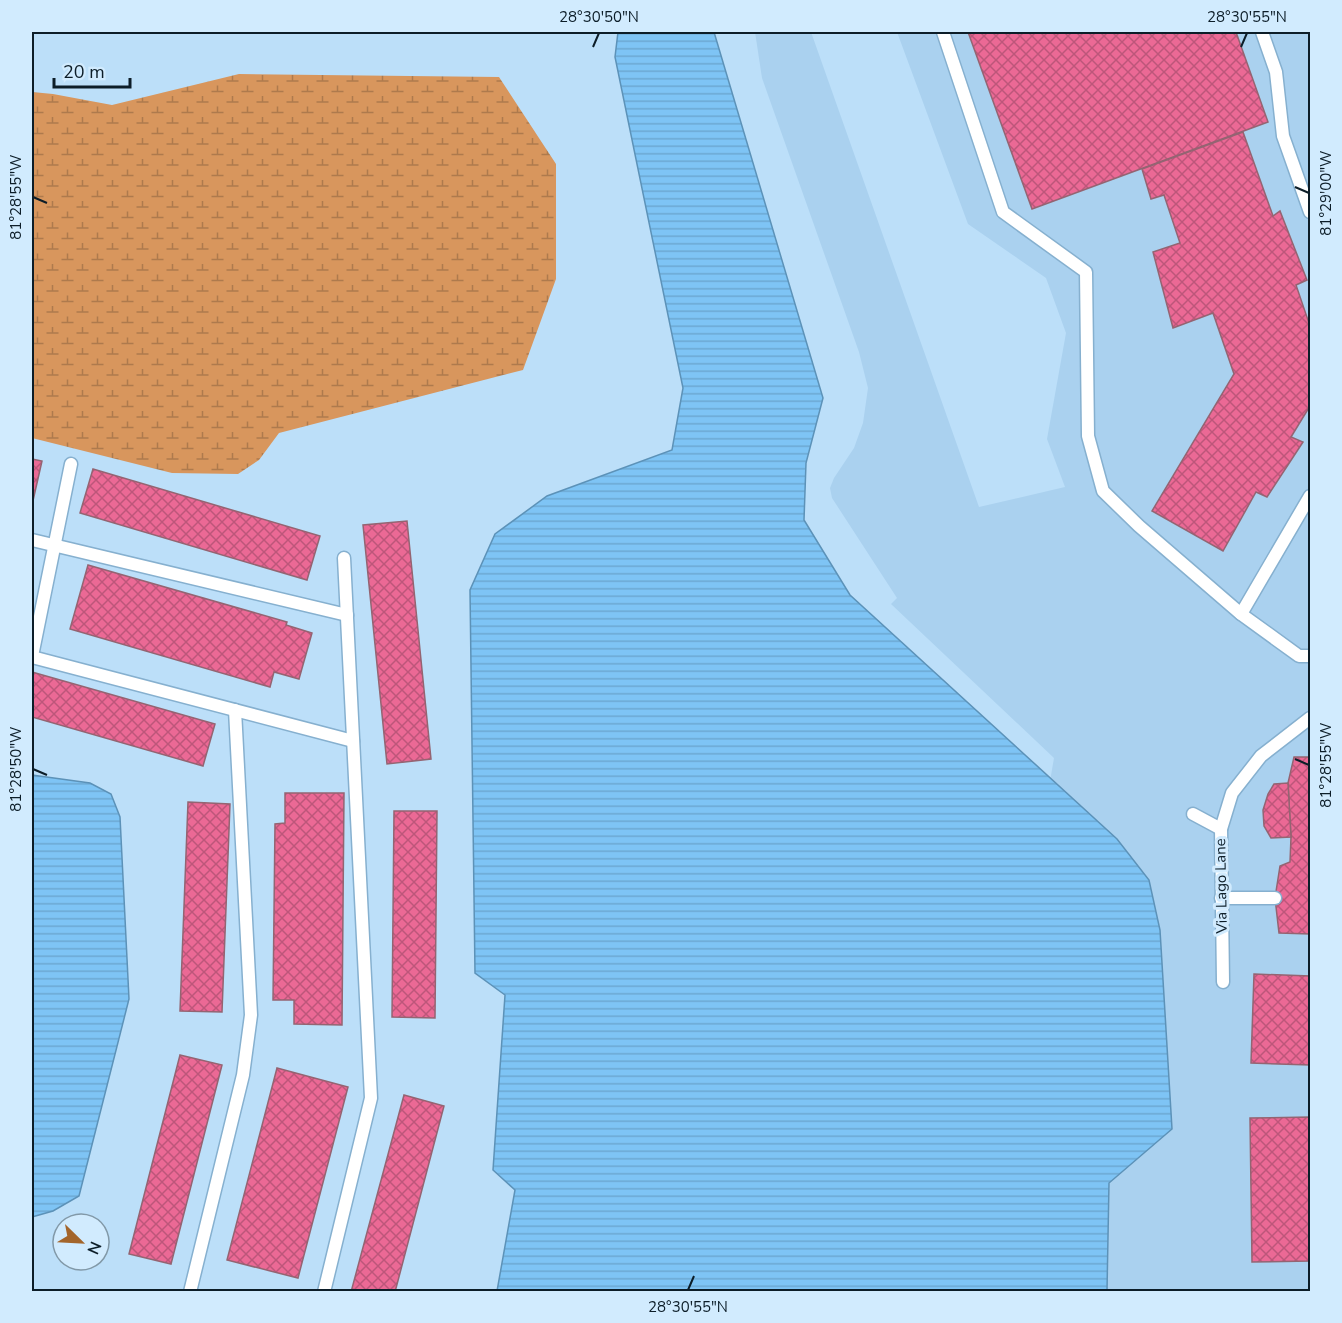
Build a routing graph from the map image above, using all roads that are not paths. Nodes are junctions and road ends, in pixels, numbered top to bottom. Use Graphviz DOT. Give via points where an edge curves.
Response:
graph roads {
  1 [pos="943,32"];
  2 [pos="1262,32"];
  3 [pos="1311,212"];
  4 [pos="71,464"];
  5 [pos="1311,496"];
  6 [pos="32,540"];
  7 [pos="53,544"];
  8 [pos="344,558"];
  9 [pos="1241,614"];
  10 [pos="347,615"];
  11 [pos="32,656"];
  12 [pos="1311,656"];
  13 [pos="235,711"];
  14 [pos="1311,718"];
  15 [pos="353,741"];
  16 [pos="1193,814"];
  17 [pos="1221,829"];
  18 [pos="1221,898"];
  19 [pos="1275,898"];
  20 [pos="1223,982"];
  21 [pos="190,1292"];
  22 [pos="324,1292"];
  1 -- 9 [label="lane" via="1003,212 1086,272 1088,436 1103,491"];
  2 -- 3 [label="lane" via="1276,72 1283,136"];
  4 -- 7 [label="lane"];
  5 -- 9 [label="lane"];
  6 -- 7 [label="lane"];
  7 -- 10 [label="lane"];
  7 -- 11 [label="lane"];
  8 -- 10 [label="lane"];
  9 -- 12 [label="lane" via="1299,656"];
  10 -- 15 [label="lane"];
  11 -- 13 [label="lane"];
  13 -- 15 [label="lane"];
  13 -- 21 [label="lane" via="251,1015 243,1075"];
  14 -- 17 [label="lane, Via Lago Lane" via="1261,756 1232,793"];
  15 -- 22 [label="lane" via="371,1098"];
  16 -- 17 [label="lane"];
  17 -- 18 [label="lane, Via Lago Lane"];
  18 -- 19 [label="lane"];
  18 -- 20 [label="lane, Via Lago Lane"];
}
